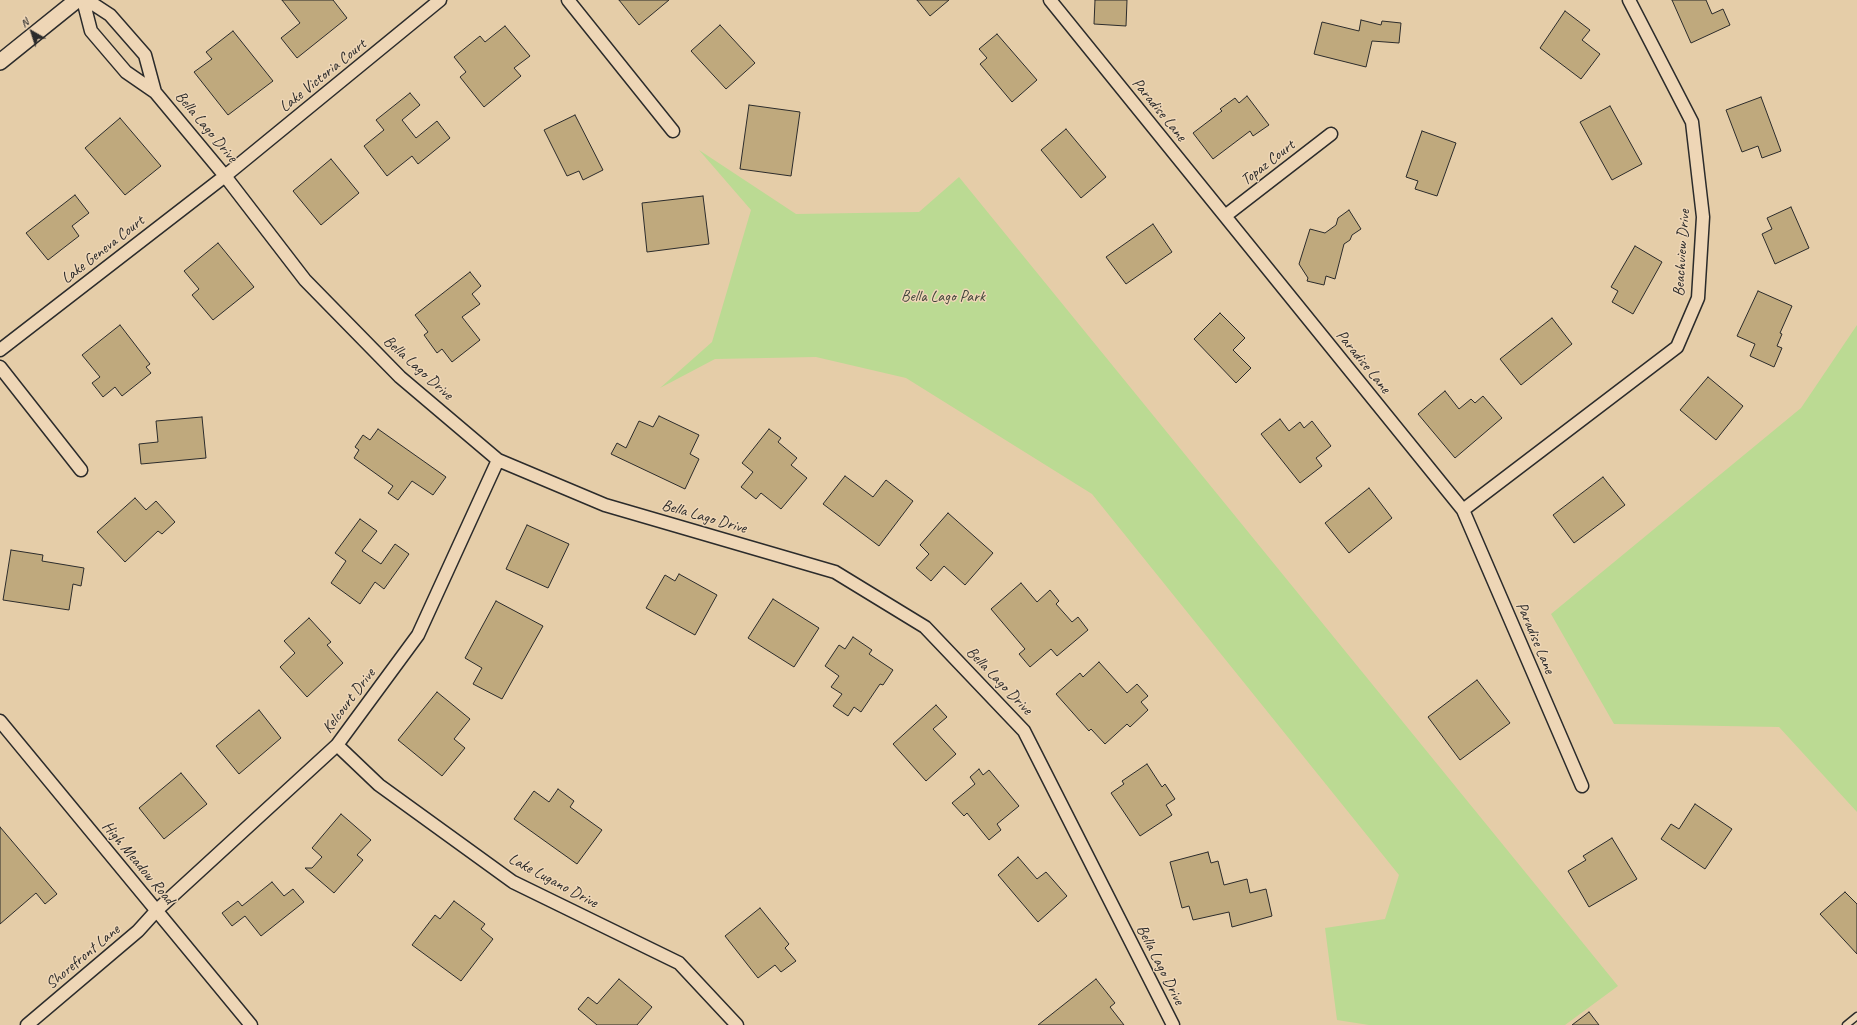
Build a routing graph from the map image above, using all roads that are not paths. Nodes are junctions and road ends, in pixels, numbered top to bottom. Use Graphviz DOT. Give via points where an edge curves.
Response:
graph roads {
  1 [pos="77,0"];
  2 [pos="83,0"];
  3 [pos="87,0"];
  4 [pos="440,0"];
  5 [pos="568,0"];
  6 [pos="1050,0"];
  7 [pos="1629,0"];
  8 [pos="0,62"];
  9 [pos="155,92"];
  10 [pos="673,131"];
  11 [pos="1331,134"];
  12 [pos="225,176"];
  13 [pos="1225,216"];
  14 [pos="0,350"];
  15 [pos="0,367"];
  16 [pos="498,460"];
  17 [pos="81,470"];
  18 [pos="1463,510"];
  19 [pos="0,721"];
  20 [pos="337,745"];
  21 [pos="1582,786"];
  22 [pos="157,910"];
  23 [pos="1857,1016"];
  24 [pos="27,1025"];
  25 [pos="250,1025"];
  26 [pos="737,1025"];
  27 [pos="1173,1025"];
  28 [pos="1846,1025"];
  1 -- 8 [label="street"];
  2 -- 9 [label="street, Bella Lago Drive" via="91,31 126,72"];
  3 -- 9 [label="street, Bella Lago Drive" via="110,15 145,55"];
  4 -- 12 [label="street, Lake Victoria Court"];
  5 -- 10 [label="street"];
  6 -- 13 [label="street, Paradise Lane"];
  7 -- 18 [label="street, Beachview Drive" via="1692,122 1703,217 1698,298 1677,347"];
  9 -- 12 [label="street, Bella Lago Drive"];
  11 -- 13 [label="street, Topaz Court"];
  12 -- 14 [label="street, Lake Geneva Court"];
  12 -- 16 [label="street, Bella Lago Drive" via="305,280 400,377"];
  13 -- 18 [label="street, Paradise Lane"];
  15 -- 17 [label="street"];
  16 -- 20 [label="street, Kelcourt Drive" via="418,635"];
  16 -- 27 [label="street, Bella Lago Drive" via="605,505 835,572 925,627 1024,731"];
  18 -- 21 [label="street, Paradise Lane"];
  19 -- 22 [label="street, High Meadow Road"];
  20 -- 22 [label="street, Kelcourt Drive"];
  20 -- 26 [label="street, Lake Lugano Drive" via="379,785 513,882 679,963"];
  22 -- 24 [label="street, Shorefront Lane" via="138,931"];
  22 -- 25 [label="street, High Meadow Road"];
  23 -- 28 [label="lane"];
}
